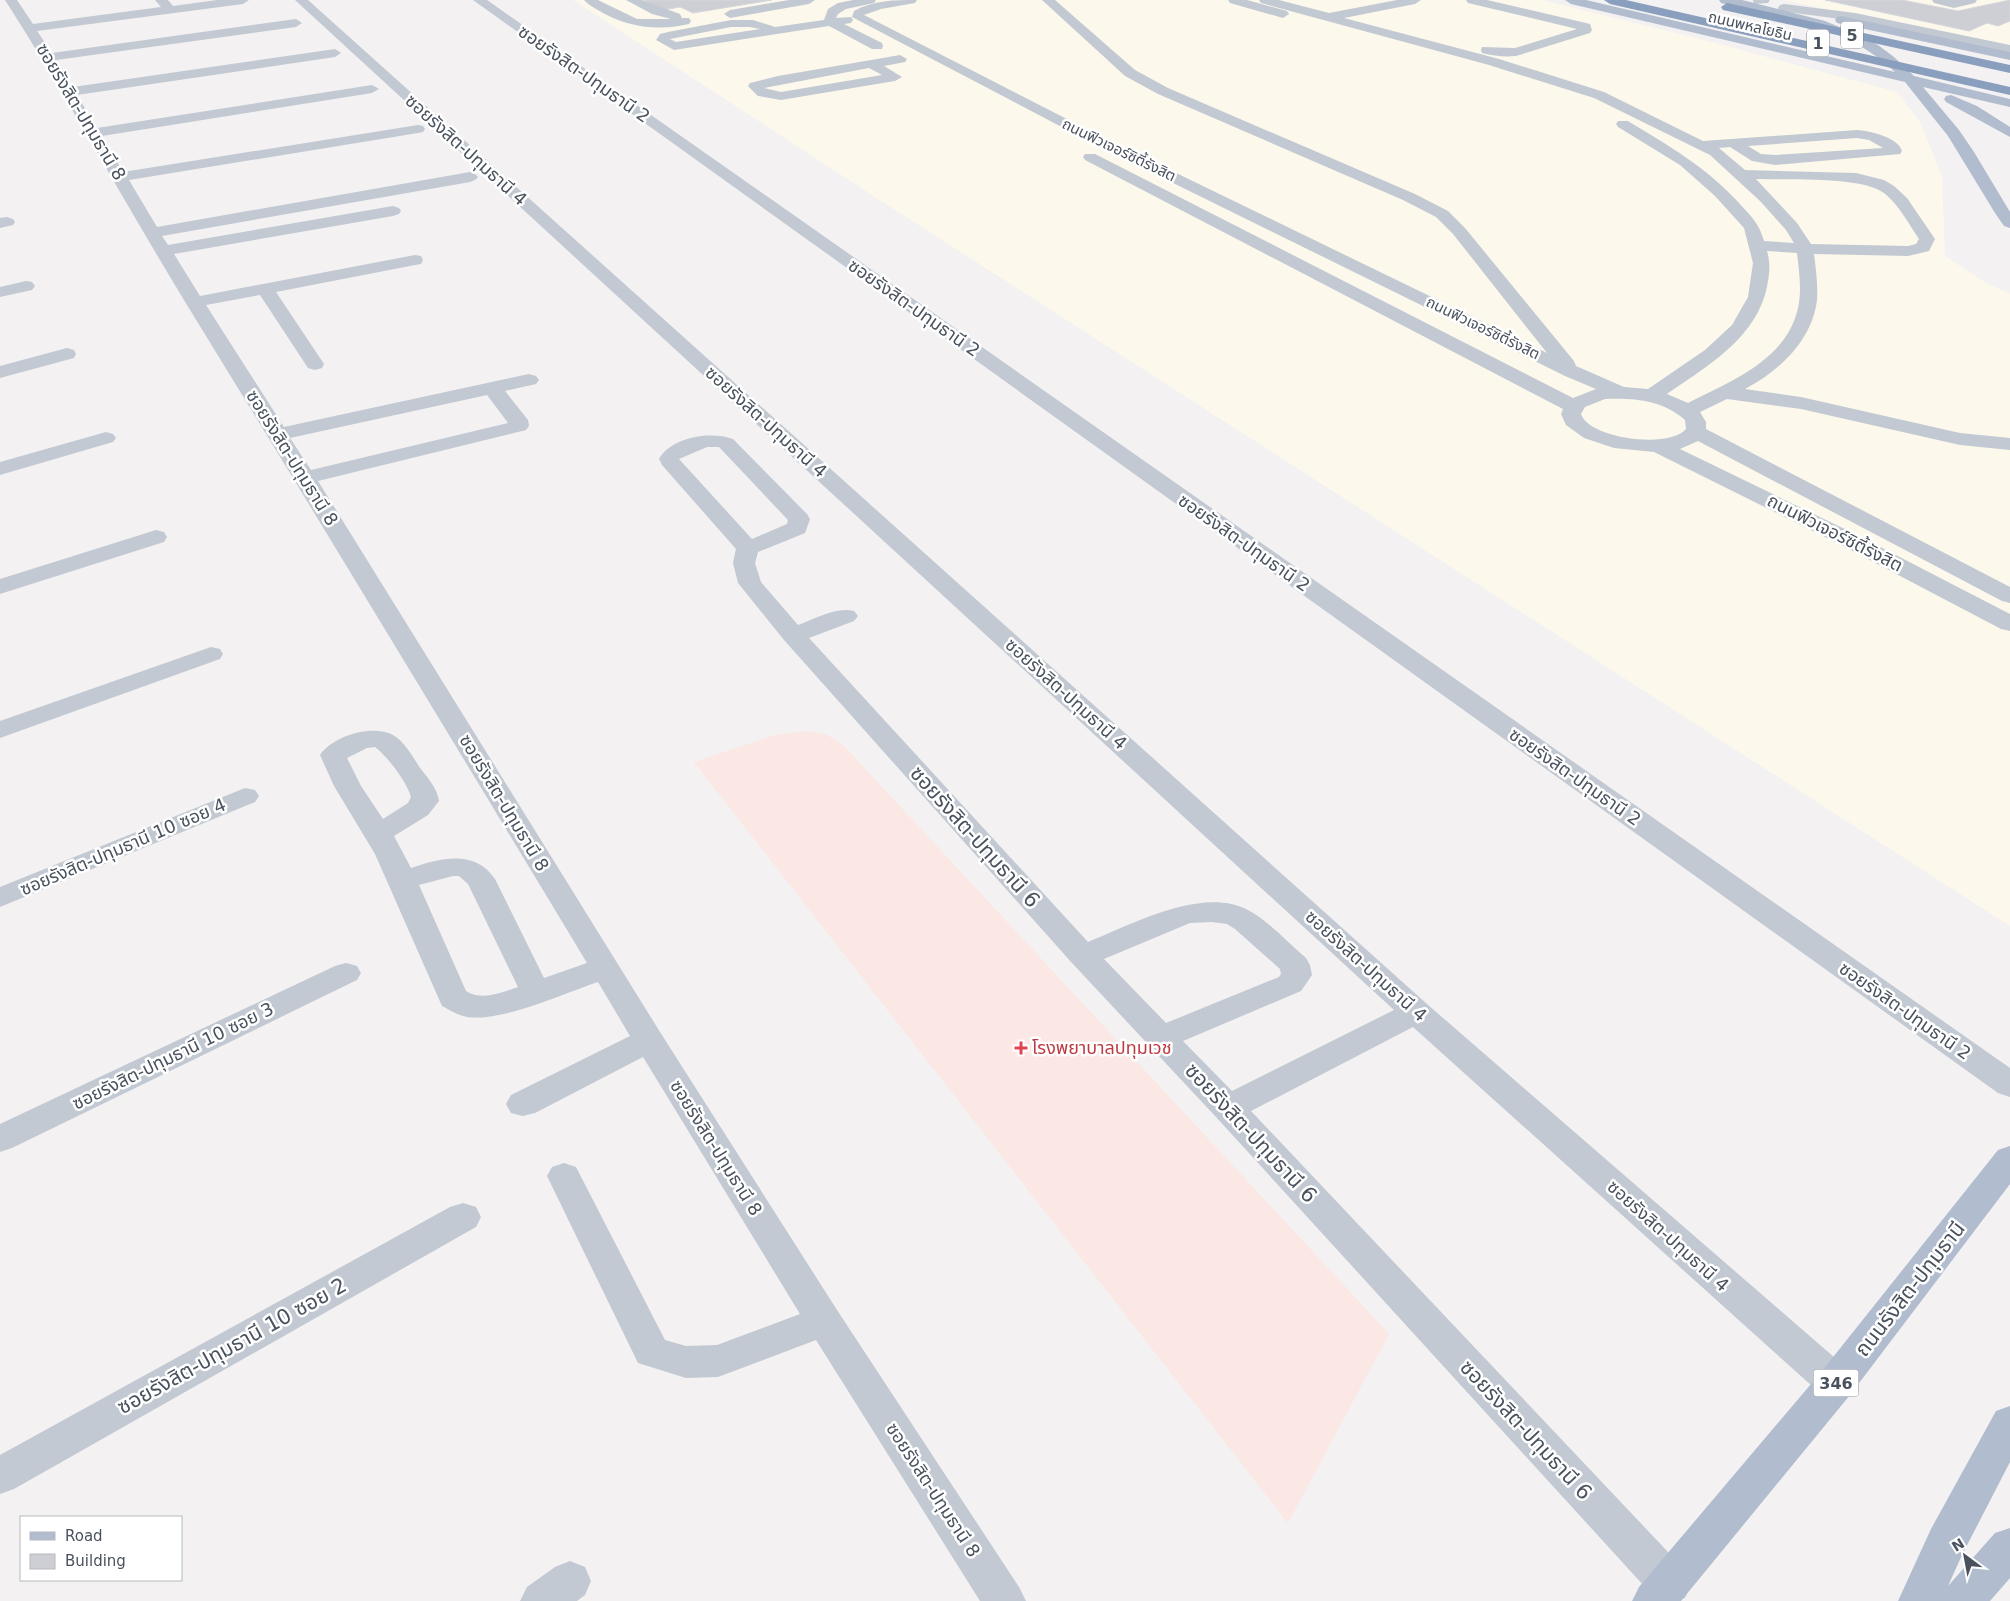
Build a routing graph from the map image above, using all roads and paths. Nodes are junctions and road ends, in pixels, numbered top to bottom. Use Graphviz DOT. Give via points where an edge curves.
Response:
graph roads {
  1 [pos="11,0"];
  2 [pos="161,0"];
  3 [pos="243,0"];
  4 [pos="479,0"];
  5 [pos="590,0"];
  6 [pos="632,0"];
  7 [pos="810,0"];
  8 [pos="870,0"];
  9 [pos="911,0"];
  10 [pos="1048,0"];
  11 [pos="1234,0"];
  12 [pos="1265,0"];
  13 [pos="1415,0"];
  14 [pos="1472,0"];
  15 [pos="1571,0"];
  16 [pos="1610,0"];
  17 [pos="1626,0"];
  18 [pos="1645,0"];
  19 [pos="1805,0"];
  20 [pos="1938,0"];
  21 [pos="1971,0"];
  22 [pos="1760,1"];
  23 [pos="1718,2"];
  24 [pos="118,5"];
  25 [pos="1784,8"];
  26 [pos="170,10"];
  27 [pos="298,11"];
  28 [pos="1327,18"];
  29 [pos="859,19"];
  30 [pos="690,21"];
  31 [pos="832,23"];
  32 [pos="28,26"];
  33 [pos="773,31"];
  34 [pos="1383,32"];
  35 [pos="1861,34"];
  36 [pos="2010,49"];
  37 [pos="335,54"];
  38 [pos="2010,56"];
  39 [pos="48,57"];
  40 [pos="900,59"];
  41 [pos="1494,62"];
  42 [pos="871,64"];
  43 [pos="917,67"];
  44 [pos="1476,68"];
  45 [pos="2010,68"];
  46 [pos="1892,76"];
  47 [pos="2010,83"];
  48 [pos="372,89"];
  49 [pos="2010,91"];
  50 [pos="68,92"];
  51 [pos="2010,103"];
  52 [pos="1592,109"];
  53 [pos="1608,117"];
  54 [pos="418,129"];
  55 [pos="94,133"];
  56 [pos="2010,134"];
  57 [pos="1099,141"];
  58 [pos="1733,143"];
  59 [pos="1702,145"];
  60 [pos="1757,158"];
  61 [pos="1726,160"];
  62 [pos="1740,174"];
  63 [pos="120,177"];
  64 [pos="470,177"];
  65 [pos="393,211"];
  66 [pos="2010,223"];
  67 [pos="157,242"];
  68 [pos="1757,245"];
  69 [pos="1805,249"];
  70 [pos="415,260"];
  71 [pos="26,286"];
  72 [pos="265,289"];
  73 [pos="0,292"];
  74 [pos="194,302"];
  75 [pos="67,354"];
  76 [pos="315,364"];
  77 [pos="0,372"];
  78 [pos="1572,372"];
  79 [pos="529,380"];
  80 [pos="492,388"];
  81 [pos="1722,392"];
  82 [pos="1621,393"];
  83 [pos="1651,396"];
  84 [pos="1573,406"];
  85 [pos="1687,411"];
  86 [pos="1696,432"];
  87 [pos="277,435"];
  88 [pos="106,438"];
  89 [pos="2010,444"];
  90 [pos="1658,446"];
  91 [pos="0,469"];
  92 [pos="305,478"];
  93 [pos="156,537"];
  94 [pos="748,548"];
  95 [pos="0,587"];
  96 [pos="2010,596"];
  97 [pos="846,616"];
  98 [pos="2010,624"];
  99 [pos="793,635"];
  100 [pos="211,654"];
  101 [pos="0,730"];
  102 [pos="245,796"];
  103 [pos="378,834"];
  104 [pos="403,880"];
  105 [pos="0,898"];
  106 [pos="1083,956"];
  107 [pos="605,968"];
  108 [pos="346,973"];
  109 [pos="536,992"];
  110 [pos="1416,1012"];
  111 [pos="1162,1038"];
  112 [pos="649,1040"];
  113 [pos="2010,1085"];
  114 [pos="523,1104"];
  115 [pos="1228,1108"];
  116 [pos="0,1139"];
  117 [pos="2010,1159"];
  118 [pos="564,1176"];
  119 [pos="464,1216"];
  120 [pos="824,1321"];
  121 [pos="1836,1383"];
  122 [pos="2010,1423"];
  123 [pos="0,1476"];
  124 [pos="2010,1547"];
  125 [pos="1662,1593"];
  126 [pos="1004,1601"];
  127 [pos="1920,1601"];
  128 [pos="1963,1601"];
  1 -- 32 [label="street, ซอยรังสิต-ปทุมธานี 8"];
  2 -- 26 [label="street"];
  3 -- 26 [label="street"];
  4 -- 113 [label="street, ซอยรังสิต-ปทุมธานี 2"];
  5 -- 30 [label="street" via="632,22 649,25"];
  6 -- 30 [label="street"];
  7 -- 30 [label="street"];
  8 -- 31 [label="street" via="842,6 832,12"];
  9 -- 29 [label="street" via="865,10 858,14"];
  10 -- 78 [label="street, ถนนฟิวเจอร์ซิตี้รังสิต" via="1130,72 1163,91 1442,214"];
  11 -- 44 [label="street"];
  12 -- 28 [label="street"];
  13 -- 28 [label="street"];
  14 -- 34 [label="street" via="1578,24 1586,30 1504,53 1424,32"];
  15 -- 46 [label="main road, ถนนพหลโยธิน / 1"];
  16 -- 49 [label="highway"];
  17 -- 47 [label="highway, ถนนพหลโยธิน / 1"];
  18 -- 47 [label="highway, 5"];
  19 -- 22 [label="street"];
  20 -- 21 [label="street" via="1954,4"];
  22 -- 25 [label="main road, ถนนพหลโยธิน / 1"];
  23 -- 35 [label="highway, ถนนพหลโยธิน / 1"];
  23 -- 45 [label="highway, 5"];
  23 -- 66 [label="main road" via="1782,13 1838,30 1890,60 1959,141"];
  24 -- 32 [label="street" via="123,11"];
  25 -- 36 [label="street" via="1903,21 1963,34"];
  25 -- 38 [label="main road, ถนนพหลโยธิน / 1"];
  26 -- 32 [label="street"];
  27 -- 39 [label="street"];
  27 -- 110 [label="street, ซอยรังสิต-ปทุมธานี 4"];
  28 -- 34 [label="street"];
  29 -- 31 [label="street"];
  29 -- 57 [label="street, ถนนฟิวเจอร์ซิตี้รังสิต"];
  31 -- 33 [label="street"];
  31 -- 40 [label="street"];
  32 -- 39 [label="street, ซอยรังสิต-ปทุมธานี 8"];
  33 -- 33 [label="street" via="674,46 662,40 677,33 744,23"];
  34 -- 41 [label="street"];
  35 -- 38 [label="highway"];
  35 -- 45 [label="highway, ถนนพหลโยธิน / 1"];
  37 -- 50 [label="street"];
  39 -- 50 [label="street, ซอยรังสิต-ปทุมธานี 8"];
  40 -- 42 [label="street"];
  40 -- 43 [label="street"];
  41 -- 44 [label="street"];
  41 -- 59 [label="street" via="1599,94"];
  42 -- 42 [label="street" via="895,77 781,96 768,95 755,86"];
  44 -- 52 [label="street"];
  46 -- 51 [label="main road, ถนนพหลโยธิน / 1"];
  46 -- 56 [label="main road" via="1972,109"];
  48 -- 55 [label="street"];
  50 -- 55 [label="street, ซอยรังสิต-ปทุมธานี 8"];
  53 -- 68 [label="street" via="1685,162 1721,193 1752,227"];
  54 -- 63 [label="street"];
  55 -- 63 [label="street, ซอยรังสิต-ปทุมธานี 8"];
  57 -- 78 [label="street, ถนนฟิวเจอร์ซิตี้รังสิต"];
  57 -- 84 [label="street, ถนนฟิวเจอร์ซิตี้รังสิต" via="1079,148"];
  58 -- 59 [label="street"];
  58 -- 60 [label="street"];
  58 -- 60 [label="street" via="1864,134 1895,149 1890,152 1775,160"];
  59 -- 61 [label="street"];
  60 -- 61 [label="street"];
  61 -- 62 [label="street"];
  62 -- 69 [label="street" via="1791,226"];
  62 -- 69 [label="street" via="1856,178 1873,182 1894,194 1927,239 1923,247 1908,251"];
  63 -- 67 [label="street, ซอยรังสิต-ปทุมธานี 8"];
  64 -- 67 [label="street"];
  65 -- 67 [label="street"];
  67 -- 74 [label="street, ซอยรังสิต-ปทุมธานี 8"];
  68 -- 69 [label="street"];
  68 -- 83 [label="street" via="1762,263 1757,297 1740,328 1712,354"];
  69 -- 81 [label="street" via="1808,299 1804,318 1792,340 1760,372"];
  70 -- 72 [label="street"];
  71 -- 73 [label="street"];
  72 -- 74 [label="street"];
  72 -- 76 [label="street"];
  74 -- 87 [label="street, ซอยรังสิต-ปทุมธานี 8"];
  75 -- 77 [label="street"];
  78 -- 82 [label="street"];
  79 -- 80 [label="street"];
  80 -- 87 [label="street"];
  80 -- 92 [label="street" via="518,420 519,426"];
  81 -- 85 [label="street"];
  81 -- 89 [label="street" via="1801,403 1960,439"];
  82 -- 83 [label="street"];
  82 -- 84 [label="street" via="1591,396"];
  83 -- 85 [label="street"];
  84 -- 90 [label="street, ถนนฟิวเจอร์ซิตี้รังสิต" via="1573,420 1591,434 1622,443"];
  85 -- 86 [label="street" via="1694,418"];
  86 -- 90 [label="street, ถนนฟิวเจอร์ซิตี้รังสิต" via="1675,443"];
  86 -- 96 [label="street, ถนนฟิวเจอร์ซิตี้รังสิต"];
  87 -- 92 [label="street, ซอยรังสิต-ปทุมธานี 8"];
  88 -- 91 [label="street"];
  90 -- 98 [label="street, ถนนฟิวเจอร์ซิตี้รังสิต" via="1842,536"];
  92 -- 107 [label="street, ซอยรังสิต-ปทุมธานี 8"];
  93 -- 95 [label="street"];
  94 -- 94 [label="street" via="797,528 799,520 721,440 672,454 669,459 672,465"];
  94 -- 99 [label="street, ซอยรังสิต-ปทุมธานี 6" via="744,563 750,583"];
  97 -- 99 [label="street"];
  99 -- 106 [label="street, ซอยรังสิต-ปทุมธานี 6"];
  100 -- 101 [label="street"];
  102 -- 105 [label="street, ซอยรังสิต-ปทุมธานี 10 ซอย 4"];
  103 -- 104 [label="street"];
  104 -- 109 [label="street" via="437,869 467,868 480,879"];
  104 -- 109 [label="street" via="453,998 467,1006 496,1006"];
  106 -- 111 [label="street, ซอยรังสิต-ปทุมธานี 6"];
  106 -- 111 [label="street" via="1186,914 1212,912 1234,915 1246,922 1295,965 1297,975 1290,984"];
  107 -- 109 [label="street"];
  107 -- 112 [label="street, ซอยรังสิต-ปทุมธานี 8"];
  108 -- 116 [label="street, ซอยรังสิต-ปทุมธานี 10 ซอย 3"];
  110 -- 115 [label="street"];
  110 -- 121 [label="street, ซอยรังสิต-ปทุมธานี 4"];
  111 -- 115 [label="street, ซอยรังสิต-ปทุมธานี 6"];
  112 -- 114 [label="street"];
  112 -- 120 [label="street, ซอยรังสิต-ปทุมธานี 8"];
  115 -- 125 [label="street, ซอยรังสิต-ปทุมธานี 6"];
  117 -- 121 [label="main road, ถนนรังสิต-ปทุมธานี / 346"];
  118 -- 120 [label="street" via="652,1352 686,1362 718,1361"];
  119 -- 123 [label="street, ซอยรังสิต-ปทุมธานี 10 ซอย 2"];
  120 -- 126 [label="street, ซอยรังสิต-ปทุมธานี 8"];
  121 -- 125 [label="main road, ถนนรังสิต-ปทุมธานี / 346"];
  122 -- 127 [label="main road" via="1946,1543"];
  124 -- 128 [label="main road"];
}
